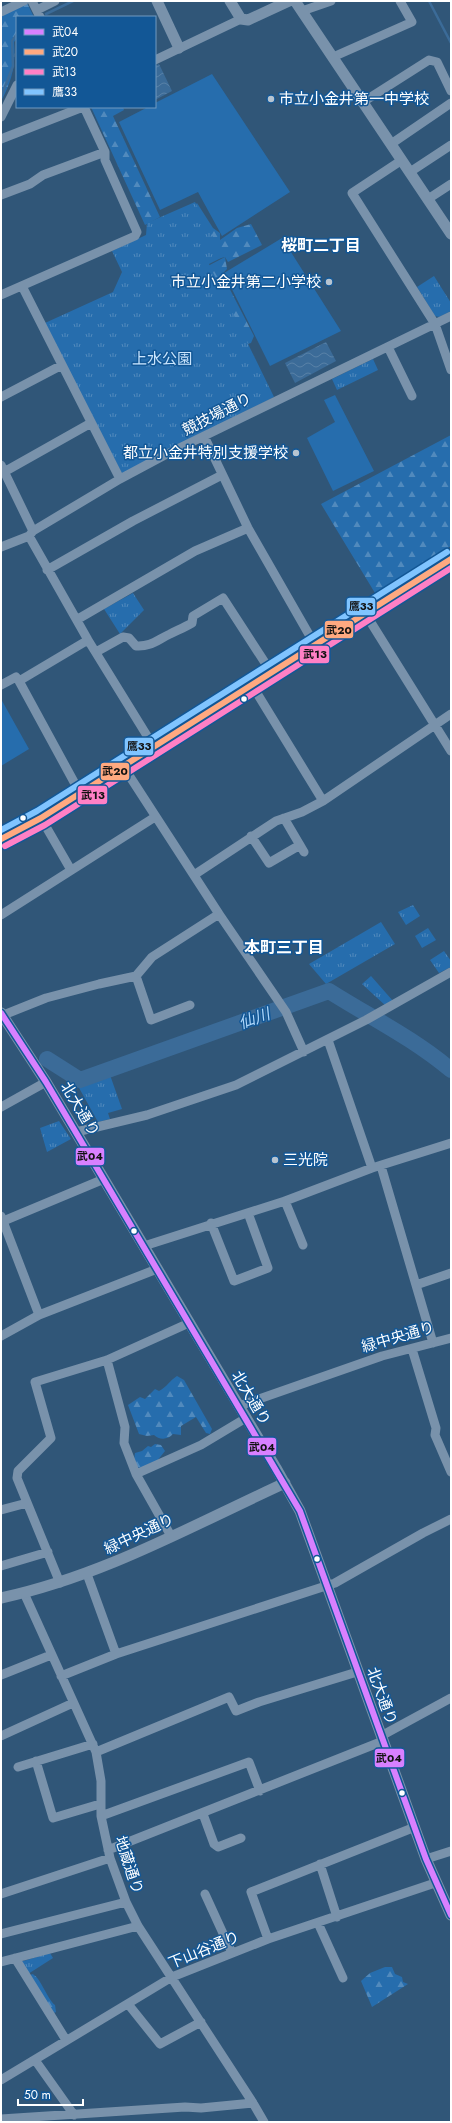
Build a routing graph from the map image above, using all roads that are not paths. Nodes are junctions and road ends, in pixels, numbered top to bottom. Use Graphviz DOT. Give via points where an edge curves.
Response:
graph roads {
  1 [pos="24,1"];
  2 [pos="32,1"];
  3 [pos="55,1"];
  4 [pos="157,1"];
  5 [pos="230,1"];
  6 [pos="289,1"];
  7 [pos="295,1"];
  8 [pos="330,1"];
  9 [pos="400,1"];
  10 [pos="302,10"];
  11 [pos="1,12"];
  12 [pos="38,14"];
  13 [pos="241,18"];
  14 [pos="179,48"];
  15 [pos="333,57"];
  16 [pos="156,60"];
  17 [pos="16,87"];
  18 [pos="451,91"];
  19 [pos="363,102"];
  20 [pos="451,103"];
  21 [pos="81,108"];
  22 [pos="84,108"];
  23 [pos="1,117"];
  24 [pos="1,139"];
  25 [pos="391,144"];
  26 [pos="451,144"];
  27 [pos="105,152"];
  28 [pos="402,160"];
  29 [pos="410,172"];
  30 [pos="451,184"];
  31 [pos="1,195"];
  32 [pos="428,199"];
  33 [pos="451,234"];
  34 [pos="22,286"];
  35 [pos="2,293"];
  36 [pos="451,316"];
  37 [pos="435,324"];
  38 [pos="388,347"];
  39 [pos="62,365"];
  40 [pos="451,370"];
  41 [pos="412,396"];
  42 [pos="1,397"];
  43 [pos="91,423"];
  44 [pos="204,436"];
  45 [pos="2,468"];
  46 [pos="222,475"];
  47 [pos="120,479"];
  48 [pos="248,528"];
  49 [pos="31,534"];
  50 [pos="1,547"];
  51 [pos="449,564"];
  52 [pos="47,570"];
  53 [pos="365,613"];
  54 [pos="78,619"];
  55 [pos="88,640"];
  56 [pos="315,645"];
  57 [pos="96,652"];
  58 [pos="271,672"];
  59 [pos="19,680"];
  60 [pos="252,685"];
  61 [pos="1,686"];
  62 [pos="451,714"];
  63 [pos="434,724"];
  64 [pos="154,747"];
  65 [pos="451,751"];
  66 [pos="123,766"];
  67 [pos="80,793"];
  68 [pos="323,801"];
  69 [pos="155,816"];
  70 [pos="41,818"];
  71 [pos="284,818"];
  72 [pos="251,836"];
  73 [pos="2,837"];
  74 [pos="71,870"];
  75 [pos="194,875"];
  76 [pos="219,914"];
  77 [pos="1,915"];
  78 [pos="451,972"];
  79 [pos="136,976"];
  80 [pos="190,1005"];
  81 [pos="2,1015"];
  82 [pos="328,1040"];
  83 [pos="304,1052"];
  84 [pos="46,1082"];
  85 [pos="1,1107"];
  86 [pos="76,1132"];
  87 [pos="451,1144"];
  88 [pos="376,1167"];
  89 [pos="104,1179"];
  90 [pos="285,1200"];
  91 [pos="248,1213"];
  92 [pos="2,1219"];
  93 [pos="211,1223"];
  94 [pos="303,1245"];
  95 [pos="144,1246"];
  96 [pos="157,1269"];
  97 [pos="451,1274"];
  98 [pos="416,1286"];
  99 [pos="40,1314"];
  100 [pos="189,1323"];
  101 [pos="1,1336"];
  102 [pos="451,1338"];
  103 [pos="433,1343"];
  104 [pos="412,1349"];
  105 [pos="107,1360"];
  106 [pos="239,1406"];
  107 [pos="246,1418"];
  108 [pos="451,1472"];
  109 [pos="136,1474"];
  110 [pos="285,1482"];
  111 [pos="27,1503"];
  112 [pos="1,1510"];
  113 [pos="451,1519"];
  114 [pos="170,1536"];
  115 [pos="48,1552"];
  116 [pos="1,1566"];
  117 [pos="87,1574"];
  118 [pos="60,1583"];
  119 [pos="326,1586"];
  120 [pos="24,1593"];
  121 [pos="1,1598"];
  122 [pos="51,1654"];
  123 [pos="116,1654"];
  124 [pos="357,1672"];
  125 [pos="1,1675"];
  126 [pos="60,1676"];
  127 [pos="451,1698"];
  128 [pos="73,1703"];
  129 [pos="1,1736"];
  130 [pos="382,1739"];
  131 [pos="95,1748"];
  132 [pos="36,1761"];
  133 [pos="18,1767"];
  134 [pos="260,1791"];
  135 [pos="100,1804"];
  136 [pos="203,1814"];
  137 [pos="100,1816"];
  138 [pos="415,1828"];
  139 [pos="241,1838"];
  140 [pos="451,1851"];
  141 [pos="109,1854"];
  142 [pos="426,1859"];
  143 [pos="320,1864"];
  144 [pos="435,1883"];
  145 [pos="1,1894"];
  146 [pos="205,1894"];
  147 [pos="126,1902"];
  148 [pos="337,1916"];
  149 [pos="451,1916"];
  150 [pos="318,1923"];
  151 [pos="138,1926"];
  152 [pos="1,1934"];
  153 [pos="268,1939"];
  154 [pos="232,1953"];
  155 [pos="15,1958"];
  156 [pos="1,1962"];
  157 [pos="172,1977"];
  158 [pos="343,1978"];
  159 [pos="128,2004"];
  160 [pos="201,2022"];
  161 [pos="66,2040"];
  162 [pos="35,2060"];
  163 [pos="1,2080"];
  164 [pos="253,2103"];
  165 [pos="74,2116"];
  166 [pos="1,2119"];
  167 [pos="264,2122"];
  1 -- 11 [label="street"];
  2 -- 12 [label="street"];
  3 -- 12 [label="street"];
  4 -- 14 [label="street"];
  5 -- 13 [label="street"];
  6 -- 13 [label="street" via="248,20"];
  7 -- 10 [label="street"];
  8 -- 10 [label="street"];
  9 -- 15 [label="street" via="412,22"];
  10 -- 15 [label="street"];
  13 -- 14 [label="street"];
  14 -- 16 [label="street"];
  15 -- 19 [label="street"];
  17 -- 23 [label="street"];
  18 -- 19 [label="street" via="437,62 429,60"];
  19 -- 25 [label="street"];
  20 -- 25 [label="street"];
  21 -- 24 [label="street"];
  22 -- 27 [label="street"];
  25 -- 28 [label="street"];
  26 -- 29 [label="street"];
  27 -- 31 [label="street" via="43,175 30,184"];
  27 -- 34 [label="street" via="105,160 137,232 135,236"];
  28 -- 29 [label="street"];
  28 -- 37 [label="street" via="352,194"];
  29 -- 32 [label="street"];
  30 -- 32 [label="street"];
  32 -- 33 [label="street"];
  34 -- 35 [label="street"];
  34 -- 39 [label="street"];
  36 -- 37 [label="street, 競技場通り"];
  37 -- 38 [label="street, 競技場通り"];
  37 -- 40 [label="street"];
  38 -- 41 [label="street"];
  38 -- 44 [label="street, 競技場通り"];
  39 -- 42 [label="street"];
  39 -- 43 [label="street"];
  43 -- 45 [label="street"];
  43 -- 47 [label="street"];
  44 -- 46 [label="street"];
  44 -- 47 [label="street, 競技場通り"];
  45 -- 49 [label="street"];
  46 -- 48 [label="street"];
  46 -- 52 [label="street" via="133,521"];
  47 -- 49 [label="street, 競技場通り"];
  48 -- 54 [label="street" via="196,552"];
  48 -- 56 [label="street"];
  49 -- 50 [label="street, 競技場通り"];
  49 -- 52 [label="street"];
  51 -- 53 [label="main road"];
  52 -- 54 [label="street"];
  53 -- 56 [label="main road"];
  53 -- 63 [label="street"];
  54 -- 55 [label="street"];
  55 -- 57 [label="street"];
  55 -- 59 [label="street"];
  56 -- 58 [label="main road"];
  57 -- 58 [label="street" via="123,637 130,638 136,646 147,647 171,633 178,632 192,622 194,616 223,598"];
  57 -- 64 [label="street"];
  58 -- 60 [label="main road"];
  59 -- 61 [label="street" via="16,677"];
  59 -- 67 [label="street"];
  60 -- 64 [label="main road"];
  60 -- 68 [label="street"];
  62 -- 63 [label="street"];
  63 -- 65 [label="street"];
  63 -- 68 [label="street"];
  64 -- 66 [label="main road"];
  66 -- 67 [label="main road"];
  66 -- 69 [label="street"];
  67 -- 70 [label="main road"];
  68 -- 71 [label="street"];
  69 -- 74 [label="street"];
  69 -- 75 [label="street"];
  70 -- 73 [label="main road"];
  70 -- 74 [label="street"];
  71 -- 72 [label="street"];
  71 -- 72 [label="street" via="302,848 269,863"];
  72 -- 75 [label="street"];
  74 -- 77 [label="street"];
  75 -- 76 [label="street"];
  76 -- 79 [label="street" via="152,957"];
  76 -- 83 [label="street" via="286,1012"];
  78 -- 82 [label="street"];
  79 -- 80 [label="street" via="151,1020"];
  79 -- 81 [label="street" via="46,998"];
  81 -- 84 [label="street, 北大通り"];
  82 -- 83 [label="street"];
  82 -- 88 [label="street"];
  83 -- 86 [label="street" via="236,1085 147,1114"];
  84 -- 85 [label="street"];
  84 -- 86 [label="street, 北大通り"];
  86 -- 89 [label="street, 北大通り"];
  87 -- 88 [label="street"];
  88 -- 90 [label="street"];
  88 -- 98 [label="street"];
  89 -- 92 [label="street"];
  89 -- 95 [label="street, 北大通り"];
  90 -- 91 [label="street"];
  90 -- 94 [label="street"];
  91 -- 93 [label="street"];
  91 -- 93 [label="street" via="268,1268 234,1281"];
  92 -- 99 [label="street"];
  93 -- 95 [label="street"];
  95 -- 96 [label="street, 北大通り"];
  96 -- 99 [label="street"];
  96 -- 100 [label="street, 北大通り"];
  97 -- 98 [label="street"];
  98 -- 103 [label="street"];
  99 -- 101 [label="street"];
  100 -- 105 [label="street"];
  100 -- 106 [label="street, 北大通り"];
  102 -- 103 [label="street, 緑中央通り"];
  103 -- 104 [label="street, 緑中央通り"];
  104 -- 106 [label="street, 緑中央通り" via="382,1356"];
  104 -- 108 [label="street" via="436,1428 434,1435"];
  105 -- 109 [label="street" via="125,1427 124,1443"];
  105 -- 111 [label="street" via="35,1382 51,1438 18,1471 17,1478"];
  106 -- 107 [label="street, 北大通り"];
  107 -- 109 [label="street" via="201,1445"];
  107 -- 110 [label="street, 北大通り"];
  109 -- 114 [label="street"];
  110 -- 114 [label="street, 緑中央通り"];
  110 -- 119 [label="street, 北大通り" via="307,1530"];
  111 -- 112 [label="street"];
  111 -- 115 [label="street"];
  113 -- 119 [label="street" via="362,1569"];
  114 -- 117 [label="street, 緑中央通り"];
  115 -- 116 [label="street"];
  115 -- 118 [label="street"];
  117 -- 118 [label="street, 緑中央通り"];
  117 -- 123 [label="street"];
  118 -- 120 [label="street, 緑中央通り"];
  119 -- 123 [label="street"];
  119 -- 124 [label="street, 北大通り"];
  120 -- 121 [label="street, 緑中央通り"];
  120 -- 122 [label="street, 地蔵通り"];
  122 -- 125 [label="street"];
  122 -- 126 [label="street, 地蔵通り"];
  123 -- 126 [label="street"];
  124 -- 130 [label="street, 北大通り"];
  124 -- 131 [label="street" via="236,1711 229,1697"];
  126 -- 128 [label="street, 地蔵通り"];
  127 -- 130 [label="street"];
  128 -- 129 [label="street"];
  128 -- 131 [label="street, 地蔵通り"];
  130 -- 134 [label="street"];
  130 -- 138 [label="street, 北大通り"];
  131 -- 132 [label="street"];
  131 -- 135 [label="street, 地蔵通り" via="101,1781"];
  132 -- 133 [label="street"];
  132 -- 135 [label="street" via="52,1818"];
  134 -- 136 [label="street"];
  134 -- 137 [label="street" via="249,1762"];
  135 -- 137 [label="street, 地蔵通り"];
  136 -- 139 [label="street" via="214,1844 218,1847"];
  136 -- 141 [label="street"];
  137 -- 141 [label="street, 地蔵通り"];
  138 -- 142 [label="street, 北大通り"];
  138 -- 143 [label="street"];
  140 -- 142 [label="street"];
  141 -- 145 [label="street"];
  141 -- 147 [label="street, 地蔵通り"];
  142 -- 144 [label="street, 北大通り"];
  143 -- 148 [label="street"];
  143 -- 153 [label="street" via="250,1892"];
  144 -- 148 [label="street, 下山谷通り"];
  144 -- 149 [label="street, 北大通り"];
  146 -- 154 [label="street"];
  147 -- 151 [label="street, 地蔵通り"];
  147 -- 152 [label="street"];
  148 -- 150 [label="street, 下山谷通り"];
  150 -- 153 [label="street, 下山谷通り"];
  150 -- 158 [label="street"];
  151 -- 155 [label="street"];
  151 -- 157 [label="street, 地蔵通り"];
  153 -- 154 [label="street, 下山谷通り"];
  154 -- 157 [label="street, 下山谷通り"];
  155 -- 156 [label="street"];
  155 -- 161 [label="street"];
  157 -- 159 [label="street, 下山谷通り"];
  157 -- 160 [label="street, 地蔵通り"];
  159 -- 160 [label="street" via="160,2044"];
  159 -- 161 [label="street, 下山谷通り"];
  160 -- 164 [label="street, 地蔵通り"];
  161 -- 162 [label="street, 下山谷通り"];
  162 -- 163 [label="street, 下山谷通り"];
  162 -- 165 [label="street"];
  164 -- 165 [label="street"];
  164 -- 167 [label="street, 地蔵通り"];
  165 -- 166 [label="street"];
}
